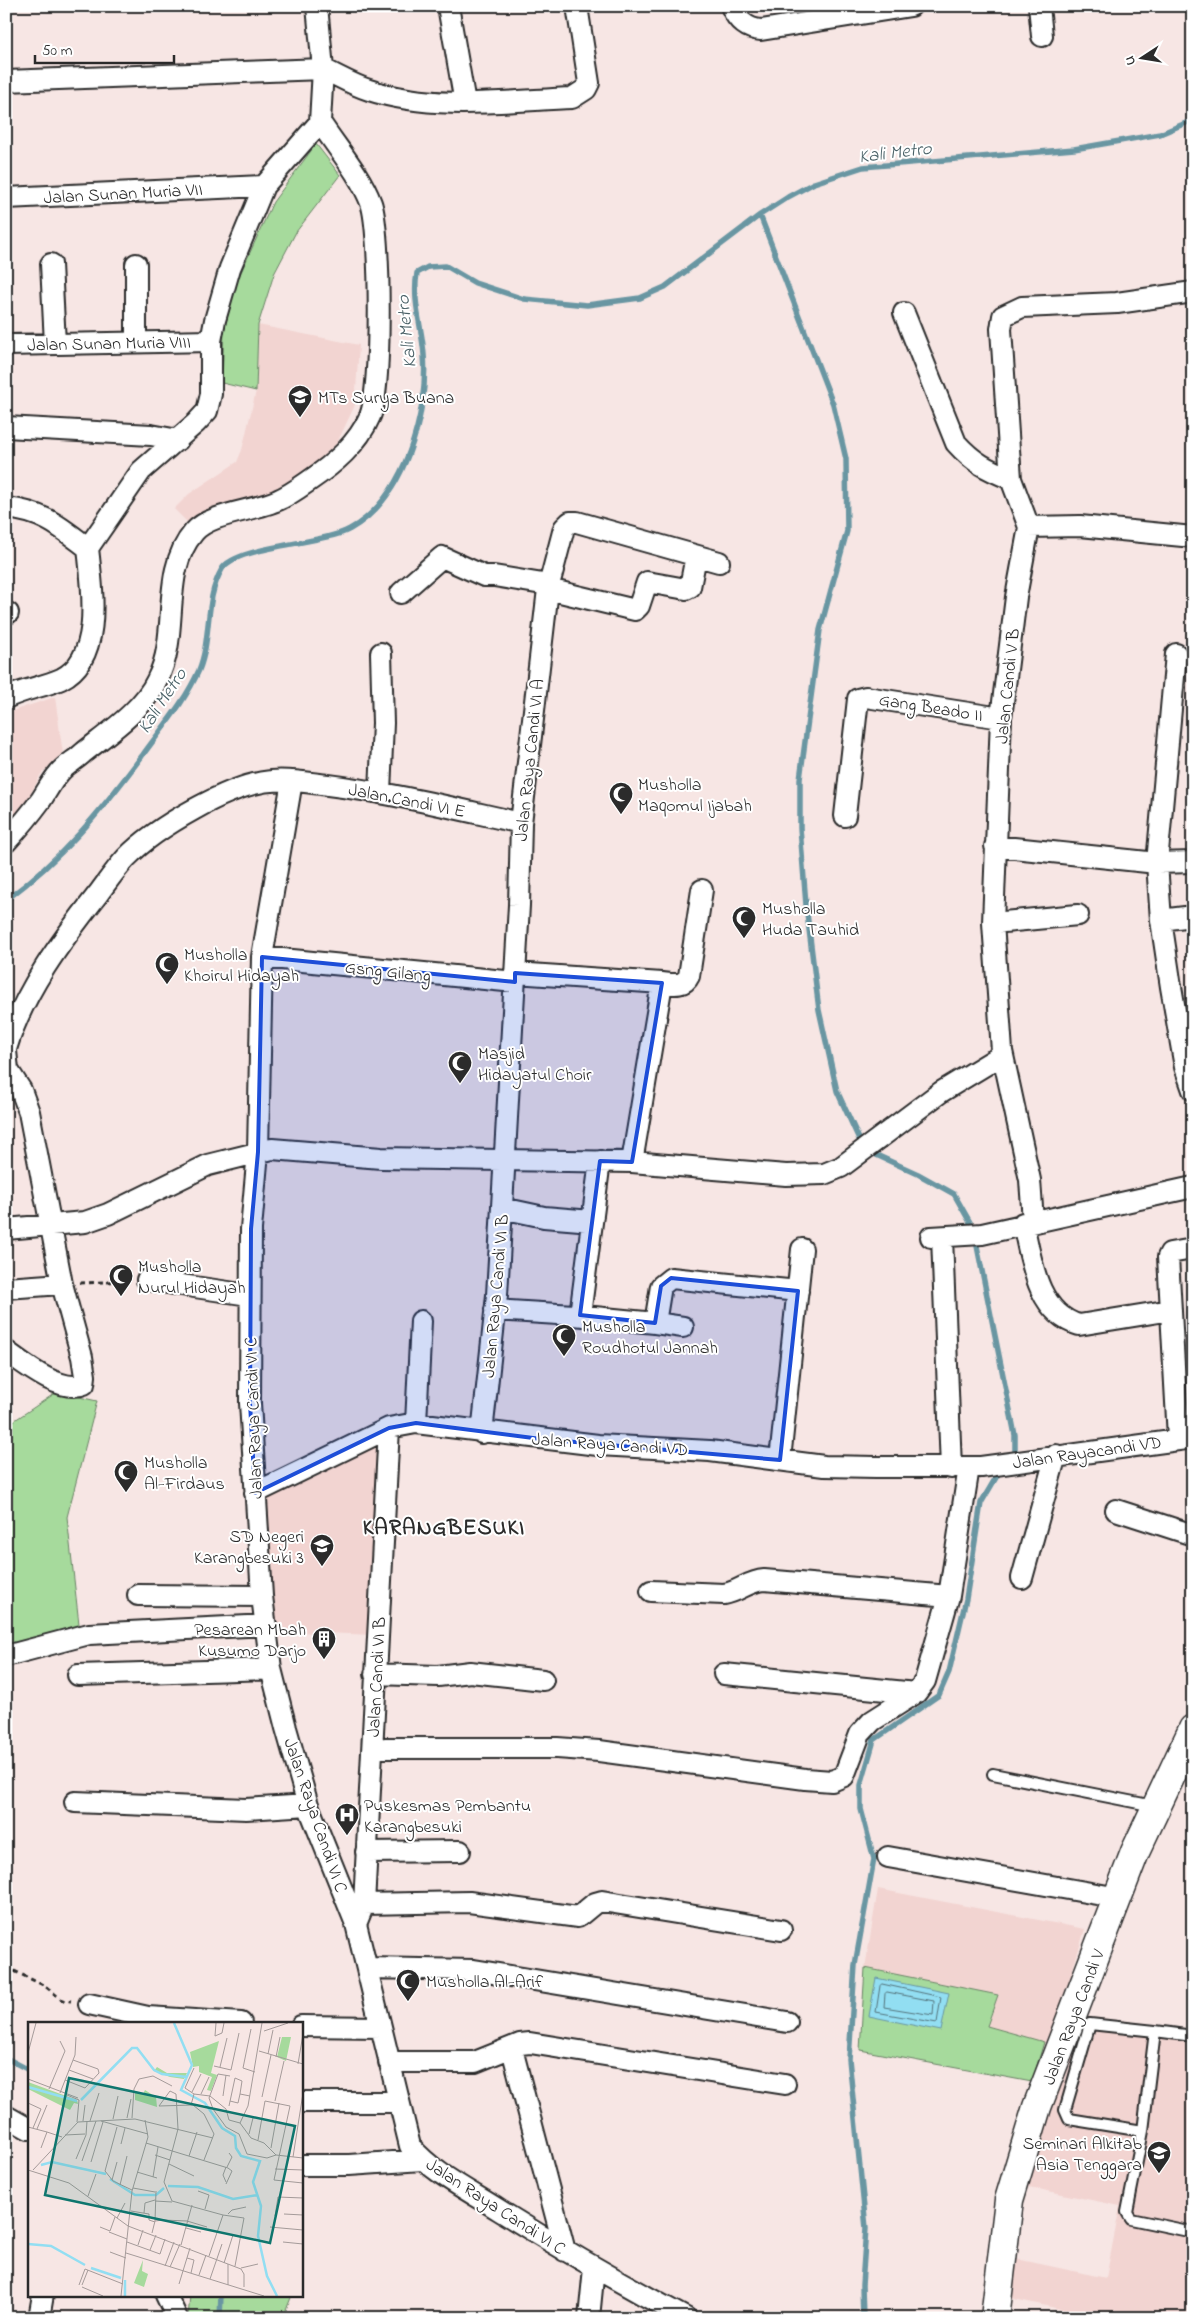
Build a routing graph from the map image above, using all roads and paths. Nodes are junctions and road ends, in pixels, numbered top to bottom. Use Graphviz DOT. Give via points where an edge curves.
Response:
graph roads {
  1 [pos="317,6"];
  2 [pos="448,6"];
  3 [pos="576,6"];
  4 [pos="731,6"];
  5 [pos="911,6"];
  6 [pos="1040,6"];
  7 [pos="881,9"];
  8 [pos="1042,36"];
  9 [pos="323,69"];
  10 [pos="6,81"];
  11 [pos="464,103"];
  12 [pos="320,122"];
  13 [pos="264,186"];
  14 [pos="6,198"];
  15 [pos="51,264"];
  16 [pos="136,264"];
  17 [pos="1193,292"];
  18 [pos="904,313"];
  19 [pos="212,340"];
  20 [pos="136,342"];
  21 [pos="54,344"];
  22 [pos="6,345"];
  23 [pos="6,427"];
  24 [pos="178,440"];
  25 [pos="1011,479"];
  26 [pos="6,508"];
  27 [pos="1029,527"];
  28 [pos="1193,537"];
  29 [pos="88,548"];
  30 [pos="696,556"];
  31 [pos="719,562"];
  32 [pos="548,587"];
  33 [pos="401,593"];
  34 [pos="381,653"];
  35 [pos="1176,654"];
  36 [pos="6,698"];
  37 [pos="1002,718"];
  38 [pos="292,781"];
  39 [pos="380,792"];
  40 [pos="845,816"];
  41 [pos="521,823"];
  42 [pos="6,842"];
  43 [pos="995,846"];
  44 [pos="1193,862"];
  45 [pos="1157,863"];
  46 [pos="702,890"];
  47 [pos="1078,915"];
  48 [pos="1193,916"];
  49 [pos="1160,920"];
  50 [pos="993,922"];
  51 [pos="262,957"];
  52 [pos="515,978"];
  53 [pos="662,983"];
  54 [pos="1002,1051"];
  55 [pos="7,1060"];
  56 [pos="1193,1090"];
  57 [pos="258,1152"];
  58 [pos="505,1158"];
  59 [pos="600,1161"];
  60 [pos="632,1162"];
  61 [pos="1193,1187"];
  62 [pos="502,1208"];
  63 [pos="592,1221"];
  64 [pos="1028,1222"];
  65 [pos="52,1225"];
  66 [pos="6,1229"];
  67 [pos="802,1249"];
  68 [pos="1193,1249"];
  69 [pos="147,1280"];
  70 [pos="62,1284"];
  71 [pos="6,1288"];
  72 [pos="798,1291"];
  73 [pos="249,1295"];
  74 [pos="495,1310"];
  75 [pos="1171,1310"];
  76 [pos="580,1315"];
  77 [pos="421,1321"];
  78 [pos="655,1324"];
  79 [pos="683,1327"];
  80 [pos="6,1351"];
  81 [pos="416,1423"];
  82 [pos="389,1428"];
  83 [pos="482,1433"];
  84 [pos="1186,1438"];
  85 [pos="1056,1455"];
  86 [pos="780,1460"];
  87 [pos="967,1468"];
  88 [pos="255,1493"];
  89 [pos="1116,1510"];
  90 [pos="1193,1535"];
  91 [pos="1022,1578"];
  92 [pos="651,1591"];
  93 [pos="138,1595"];
  94 [pos="262,1596"];
  95 [pos="948,1596"];
  96 [pos="266,1625"];
  97 [pos="6,1656"];
  98 [pos="271,1669"];
  99 [pos="376,1674"];
  100 [pos="724,1674"];
  101 [pos="78,1675"];
  102 [pos="543,1680"];
  103 [pos="916,1693"];
  104 [pos="1193,1729"];
  105 [pos="385,1748"];
  106 [pos="993,1774"];
  107 [pos="75,1802"];
  108 [pos="308,1805"];
  109 [pos="1155,1806"];
  110 [pos="460,1851"];
  111 [pos="366,1852"];
  112 [pos="888,1857"];
  113 [pos="1119,1898"];
  114 [pos="364,1904"];
  115 [pos="356,1924"];
  116 [pos="781,1930"];
  117 [pos="6,1967"];
  118 [pos="368,1968"];
  119 [pos="89,2004"];
  120 [pos="222,2022"];
  121 [pos="787,2022"];
  122 [pos="302,2026"];
  123 [pos="381,2028"];
  124 [pos="1156,2030"];
  125 [pos="1193,2036"];
  126 [pos="512,2049"];
  127 [pos="389,2062"];
  128 [pos="785,2084"];
  129 [pos="302,2102"];
  130 [pos="398,2102"];
  131 [pos="6,2116"];
  132 [pos="28,2128"];
  133 [pos="1143,2131"];
  134 [pos="422,2160"];
  135 [pos="302,2165"];
  136 [pos="1193,2232"];
  137 [pos="565,2251"];
  138 [pos="594,2268"];
  139 [pos="43,2296"];
  140 [pos="167,2296"];
  141 [pos="184,2296"];
  142 [pos="39,2318"];
  143 [pos="178,2318"];
  144 [pos="589,2318"];
  145 [pos="686,2318"];
  146 [pos="995,2318"];
  1 -- 9 [label="street"];
  2 -- 11 [label="street"];
  3 -- 11 [label="street" via="589,76 586,90 572,98"];
  4 -- 7 [label="street" via="737,19 752,29 761,30"];
  5 -- 7 [label="street"];
  6 -- 8 [label="street"];
  9 -- 10 [label="street"];
  9 -- 11 [label="street" via="368,90 398,97"];
  9 -- 12 [label="street"];
  12 -- 13 [label="street"];
  12 -- 42 [label="street" via="372,205 378,278 377,374 371,413 358,438 309,481 279,500 218,517 195,530 182,550 174,576 167,651 158,680 130,712 59,772 25,822"];
  13 -- 14 [label="street, Jalan Sunan Muria VII"];
  13 -- 19 [label="street" via="230,268 214,320"];
  15 -- 21 [label="street"];
  16 -- 20 [label="street"];
  17 -- 25 [label="street" via="1117,303 1022,307 1003,316 1001,329"];
  18 -- 25 [label="street" via="956,443 983,467"];
  19 -- 20 [label="street, Jalan Sunan Muria VIII"];
  19 -- 24 [label="street" via="211,394 207,410"];
  20 -- 21 [label="street, Jalan Sunan Muria VIII"];
  21 -- 22 [label="street, Jalan Sunan Muria VIII"];
  23 -- 24 [label="street" via="151,435"];
  24 -- 29 [label="street" via="141,471"];
  25 -- 27 [label="street"];
  26 -- 29 [label="street" via="34,512 49,519"];
  27 -- 28 [label="street" via="1080,526"];
  27 -- 37 [label="street, Jalan Candi V B" via="1016,597"];
  29 -- 36 [label="street" via="92,621 82,659 61,679"];
  30 -- 31 [label="street, Jalan Raya Candi VI A"];
  30 -- 32 [label="street" via="690,587 647,582 639,606 633,611"];
  30 -- 32 [label="street, Jalan Raya Candi VI A" via="591,525 570,522 564,528"];
  32 -- 33 [label="street" via="484,576 442,557"];
  32 -- 41 [label="street, Jalan Raya Candi VI A"];
  34 -- 39 [label="street" via="383,723"];
  35 -- 45 [label="street"];
  37 -- 40 [label="street, Gang Beado II" via="866,697 858,699"];
  37 -- 43 [label="street, Jalan Candi V B"];
  38 -- 39 [label="street, Jalan.Candi VI E"];
  38 -- 51 [label="street, Jalan Raya Candi VI C"];
  38 -- 55 [label="street, Jalan.Candi VI E" via="252,785 216,798 170,824 127,858 73,926 32,990 13,1026"];
  39 -- 41 [label="street, Jalan.Candi VI E"];
  41 -- 52 [label="street, Jalan Raya Candi VI A"];
  43 -- 45 [label="street"];
  43 -- 50 [label="street, Jalan Candi V B"];
  44 -- 45 [label="street"];
  45 -- 49 [label="street"];
  46 -- 53 [label="street, Gsng Gilang" via="687,982"];
  47 -- 50 [label="street"];
  48 -- 49 [label="street"];
  49 -- 56 [label="street" via="1185,1067"];
  50 -- 54 [label="street, Jalan Candi V B"];
  51 -- 52 [label="street, Gsng Gilang"];
  51 -- 57 [label="street, Jalan Raya Candi VI C"];
  52 -- 53 [label="street, Gsng Gilang"];
  52 -- 58 [label="street, Jalan Raya Candi VI A"];
  53 -- 60 [label="street"];
  54 -- 60 [label="street" via="997,1058 941,1092 856,1156 824,1174"];
  54 -- 64 [label="street, Jalan Candi V B" via="1030,1180"];
  55 -- 65 [label="street" via="29,1112"];
  57 -- 58 [label="street" via="272,1150 381,1158"];
  57 -- 65 [label="street" via="208,1165 108,1214 85,1222"];
  57 -- 73 [label="street, Jalan Raya Candi VI C"];
  58 -- 59 [label="street"];
  58 -- 62 [label="street, Jalan Raya Candi VI B"];
  59 -- 60 [label="street"];
  59 -- 63 [label="street"];
  61 -- 64 [label="street"];
  62 -- 63 [label="street" via="544,1217"];
  62 -- 74 [label="street, Jalan Raya Candi VI B"];
  63 -- 76 [label="street"];
  64 -- 75 [label="street, Jalan Candi V B" via="1038,1285 1068,1322 1078,1325"];
  64 -- 87 [label="street" via="982,1234 945,1237"];
  65 -- 66 [label="street"];
  65 -- 70 [label="street"];
  67 -- 72 [label="street"];
  68 -- 75 [label="street" via="1175,1251 1168,1257"];
  69 -- 70 [label="path"];
  69 -- 73 [label="street"];
  70 -- 71 [label="street"];
  70 -- 80 [label="street" via="82,1357 86,1376 84,1384 69,1386 40,1376"];
  72 -- 78 [label="street" via="671,1278 661,1286"];
  72 -- 86 [label="street"];
  73 -- 88 [label="street, Jalan Raya Candi VI C"];
  74 -- 76 [label="street"];
  74 -- 83 [label="street, Jalan Raya Candi VI B"];
  75 -- 84 [label="street"];
  76 -- 78 [label="street"];
  77 -- 81 [label="street"];
  78 -- 79 [label="street"];
  81 -- 82 [label="street, Jalan Raya Candi VD"];
  81 -- 83 [label="street, Jalan Raya Candi VD"];
  82 -- 88 [label="street, Jalan Raya Candi VD"];
  82 -- 99 [label="street, Jalan Candi VI B"];
  83 -- 86 [label="street, Jalan Raya Candi VD" via="598,1445 710,1451"];
  84 -- 85 [label="street, Jalan Rayacandi VD"];
  85 -- 87 [label="street, Jalan Rayacandi VD"];
  85 -- 91 [label="street"];
  86 -- 87 [label="street, Jalan Raya Candi VD" via="824,1466"];
  87 -- 95 [label="street"];
  88 -- 94 [label="street, Jalan Raya Candi VI C"];
  89 -- 90 [label="street"];
  92 -- 95 [label="street" via="724,1594 733,1593 747,1583 764,1580"];
  93 -- 94 [label="street"];
  94 -- 96 [label="street, Jalan Raya Candi VI C"];
  95 -- 103 [label="street" via="925,1681"];
  96 -- 97 [label="street" via="89,1634"];
  96 -- 98 [label="street, Jalan Raya Candi VI C"];
  98 -- 101 [label="street"];
  98 -- 108 [label="street, Jalan Raya Candi VI C"];
  99 -- 102 [label="street" via="438,1676 470,1672"];
  99 -- 111 [label="street, Jalan Candi VI B"];
  100 -- 103 [label="street"];
  103 -- 105 [label="street" via="872,1721 860,1734 844,1776 832,1781 582,1750"];
  104 -- 109 [label="street, Jalan Raya Candi V"];
  106 -- 109 [label="lane"];
  107 -- 108 [label="street" via="246,1808"];
  108 -- 115 [label="street, Jalan Raya Candi VI C"];
  109 -- 113 [label="street, Jalan Raya Candi V"];
  110 -- 111 [label="street"];
  111 -- 114 [label="street, Jalan Candi VI B"];
  112 -- 113 [label="street"];
  113 -- 146 [label="street, Jalan Raya Candi V" via="1038,2108 1009,2200"];
  114 -- 115 [label="street, Jalan Candi VI B"];
  114 -- 116 [label="street" via="469,1902 578,1917 602,1901"];
  115 -- 118 [label="street, Jalan Raya Candi VI C"];
  117 -- 119 [label="path" via="45,1986 62,2000"];
  118 -- 121 [label="street" via="474,1970"];
  118 -- 123 [label="street, Jalan Raya Candi VI C"];
  119 -- 120 [label="street" via="148,2018"];
  122 -- 123 [label="street"];
  123 -- 127 [label="street, Jalan Raya Candi VI C"];
  124 -- 125 [label="lane"];
  124 -- 133 [label="lane"];
  124 -- 133 [label="lane" via="1090,2024 1065,2110 1069,2119"];
  126 -- 127 [label="street" via="475,2062"];
  126 -- 128 [label="street" via="530,2043"];
  126 -- 137 [label="street"];
  127 -- 130 [label="street, Jalan Raya Candi VI C"];
  129 -- 130 [label="street"];
  130 -- 134 [label="street, Jalan Raya Candi VI C" via="410,2146"];
  131 -- 132 [label="street"];
  133 -- 136 [label="lane" via="1127,2206 1128,2216"];
  134 -- 135 [label="street"];
  134 -- 137 [label="street, Jalan Raya Candi VI C"];
  137 -- 138 [label="street, Jalan Raya Candi VI C"];
  138 -- 144 [label="street"];
  138 -- 145 [label="street, Jalan Raya Candi VI C"];
  139 -- 142 [label="street"];
  140 -- 143 [label="street"];
  141 -- 143 [label="street"];
}
